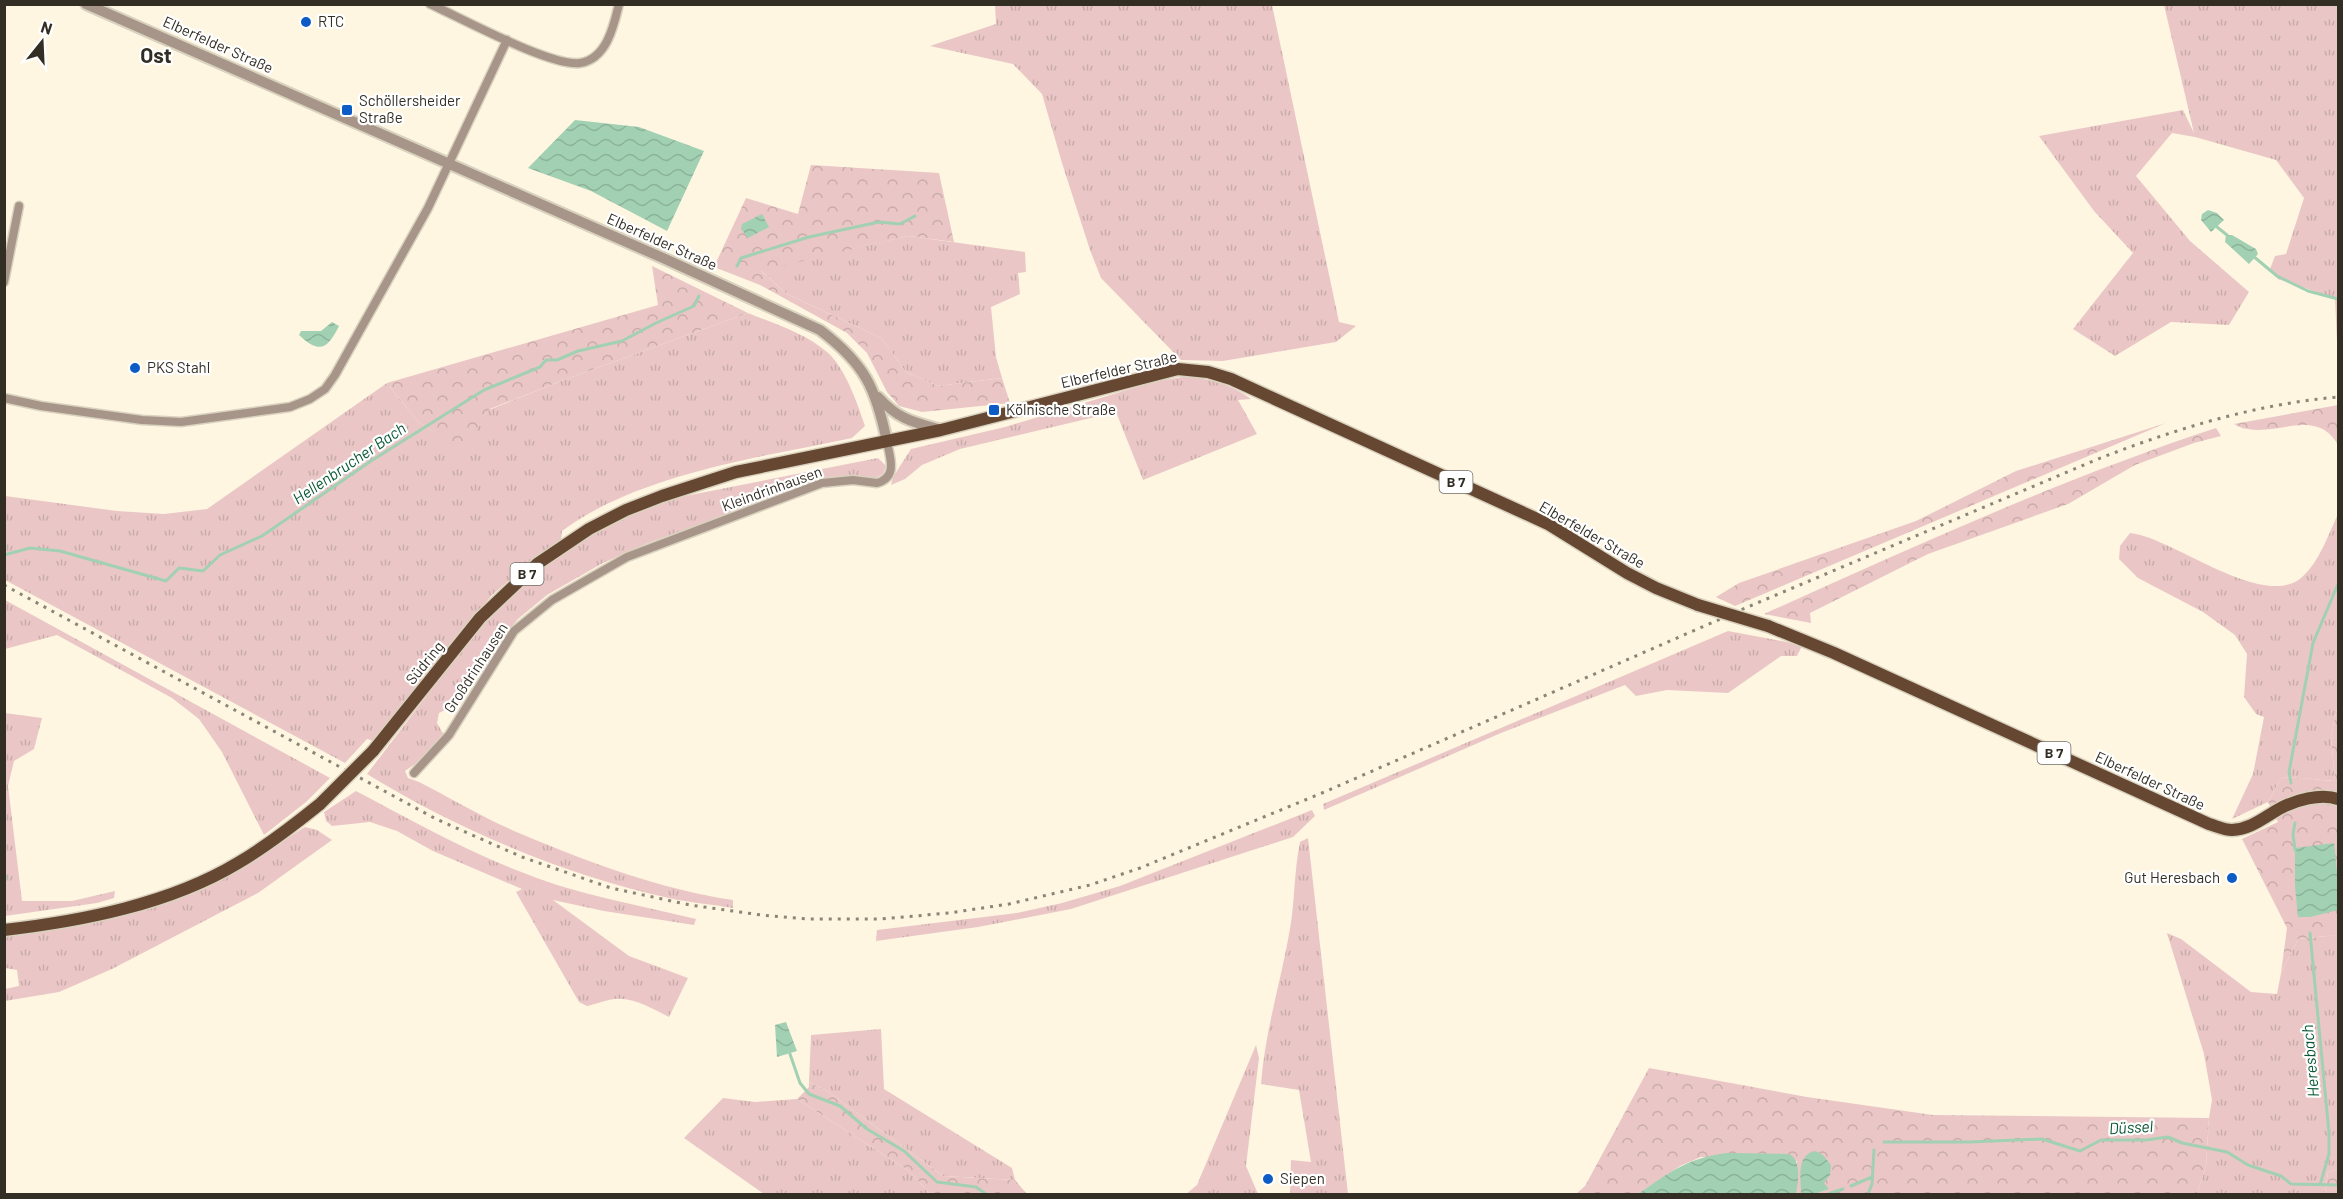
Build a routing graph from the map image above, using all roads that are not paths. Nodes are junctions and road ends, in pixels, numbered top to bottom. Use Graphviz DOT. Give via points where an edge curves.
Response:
graph roads {
  1 [pos="86,4"];
  2 [pos="430,4"];
  3 [pos="619,4"];
  4 [pos="507,40"];
  5 [pos="449,164"];
  6 [pos="19,206"];
  7 [pos="4,282"];
  8 [pos="876,394"];
  9 [pos="4,398"];
  10 [pos="941,430"];
  11 [pos="887,442"];
  12 [pos="667,542"];
  13 [pos="414,773"];
  14 [pos="2338,799"];
  15 [pos="4,930"];
  1 -- 5 [label="street, Elberfelder Straße"];
  2 -- 4 [label="street"];
  3 -- 4 [label="street" via="611,35 594,57 581,63 551,58"];
  4 -- 5 [label="street"];
  5 -- 8 [label="street, Elberfelder Straße" via="820,330 853,359"];
  5 -- 9 [label="street" via="335,375 325,389 310,399 291,406 181,422 142,420"];
  6 -- 7 [label="street"];
  8 -- 10 [label="street" via="903,419"];
  8 -- 11 [label="street, Elberfelder Straße"];
  10 -- 11 [label="main road, Elberfelder Straße / B 7"];
  10 -- 14 [label="main road, Elberfelder Straße / B 7, bridge" via="1163,372 1208,372 1548,524 1656,588 1768,626 1844,658 2209,824 2230,830 2246,828 2298,802"];
  11 -- 12 [label="street, Kleindrinhausen" via="892,469 882,482 822,483"];
  11 -- 15 [label="main road, Südring / B 7, bridge" via="736,472 653,499 589,529 537,564 480,618 374,751 320,804 282,834 236,864 144,903 97,916"];
  12 -- 13 [label="street, Großdrinhausen" via="590,577 526,619 502,646 449,735"];
}
